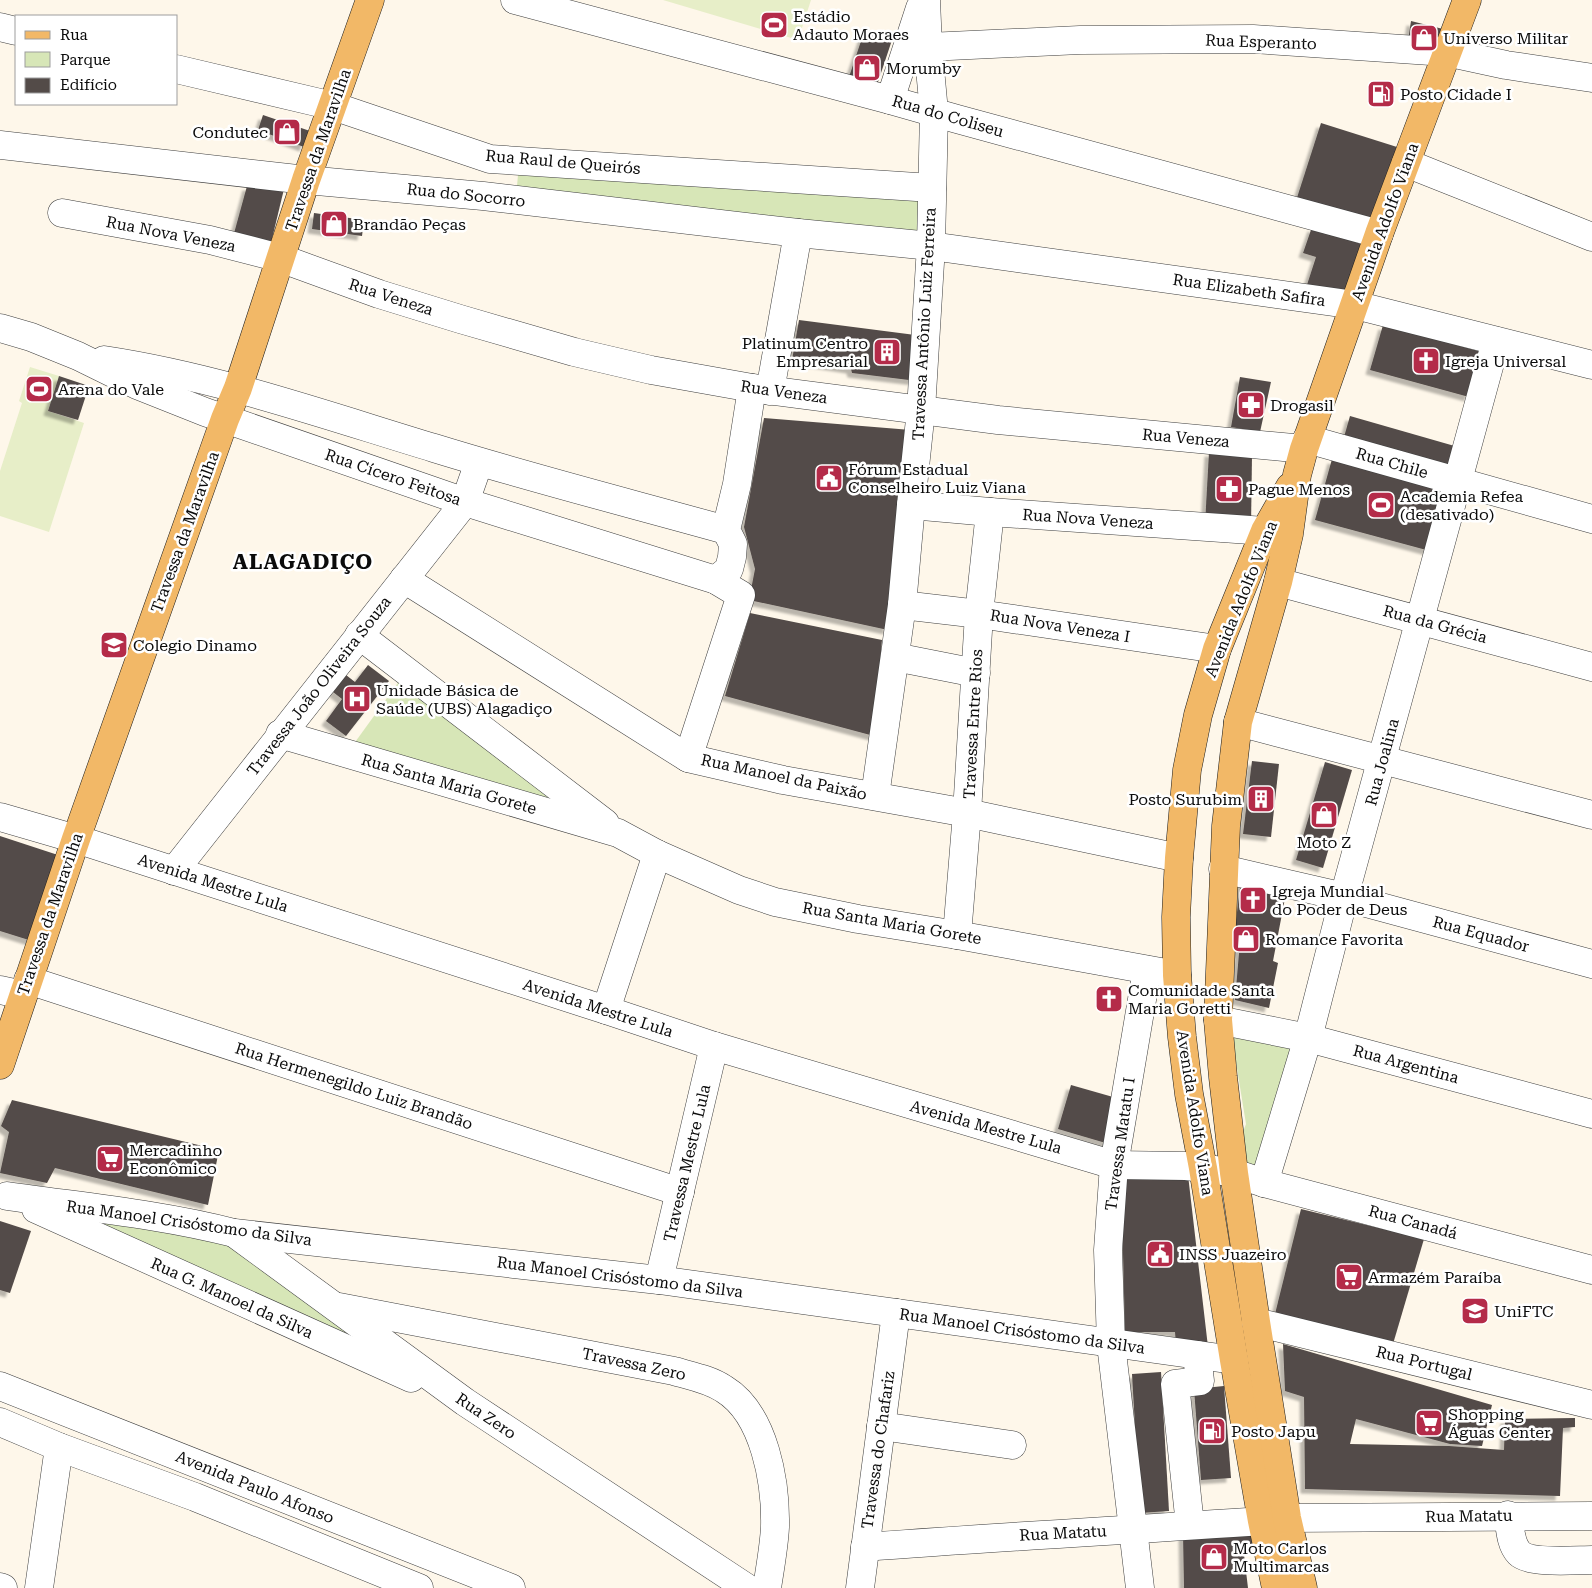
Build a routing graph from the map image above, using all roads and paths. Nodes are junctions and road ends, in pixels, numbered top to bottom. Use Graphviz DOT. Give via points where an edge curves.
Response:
graph roads {
  1 [pos="370,0"];
  2 [pos="924,0"];
  3 [pos="1467,0"];
  4 [pos="523,1"];
  5 [pos="0,27"];
  6 [pos="15,30"];
  7 [pos="928,47"];
  8 [pos="1446,52"];
  9 [pos="178,68"];
  10 [pos="1592,78"];
  11 [pos="890,100"];
  12 [pos="333,106"];
  13 [pos="934,112"];
  14 [pos="0,145"];
  15 [pos="490,159"];
  16 [pos="1406,163"];
  17 [pos="306,180"];
  18 [pos="932,188"];
  19 [pos="483,196"];
  20 [pos="62,213"];
  21 [pos="798,233"];
  22 [pos="1379,234"];
  23 [pos="1592,238"];
  24 [pos="932,246"];
  25 [pos="280,258"];
  26 [pos="1355,305"];
  27 [pos="0,328"];
  28 [pos="1496,341"];
  29 [pos="78,356"];
  30 [pos="1592,365"];
  31 [pos="238,388"];
  32 [pos="762,389"];
  33 [pos="921,410"];
  34 [pos="225,420"];
  35 [pos="1303,454"];
  36 [pos="479,462"];
  37 [pos="1458,482"];
  38 [pos="465,502"];
  39 [pos="911,505"];
  40 [pos="990,512"];
  41 [pos="1592,519"];
  42 [pos="726,530"];
  43 [pos="1265,531"];
  44 [pos="404,579"];
  45 [pos="716,580"];
  46 [pos="1278,582"];
  47 [pos="902,605"];
  48 [pos="979,614"];
  49 [pos="1419,620"];
  50 [pos="359,635"];
  51 [pos="1221,639"];
  52 [pos="1258,650"];
  53 [pos="895,657"];
  54 [pos="1592,667"];
  55 [pos="976,673"];
  56 [pos="1238,722"];
  57 [pos="280,734"];
  58 [pos="688,758"];
  59 [pos="1383,760"];
  60 [pos="875,796"];
  61 [pos="967,813"];
  62 [pos="1592,815"];
  63 [pos="0,817"];
  64 [pos="618,833"];
  65 [pos="76,839"];
  66 [pos="657,854"];
  67 [pos="1179,858"];
  68 [pos="1223,869"];
  69 [pos="174,871"];
  70 [pos="1344,897"];
  71 [pos="1221,924"];
  72 [pos="1176,925"];
  73 [pos="956,935"];
  74 [pos="1592,964"];
  75 [pos="1146,970"];
  76 [pos="1177,975"];
  77 [pos="17,988"];
  78 [pos="606,1010"];
  79 [pos="1218,1020"];
  80 [pos="1308,1038"];
  81 [pos="714,1046"];
  82 [pos="0,1065"];
  83 [pos="1592,1114"];
  84 [pos="1114,1165"];
  85 [pos="1203,1168"];
  86 [pos="1234,1173"];
  87 [pos="1264,1183"];
  88 [pos="680,1192"];
  89 [pos="4,1195"];
  90 [pos="234,1233"];
  91 [pos="1592,1270"];
  92 [pos="659,1280"];
  93 [pos="330,1305"];
  94 [pos="896,1313"];
  95 [pos="1256,1322"];
  96 [pos="1111,1344"];
  97 [pos="1197,1355"];
  98 [pos="1234,1360"];
  99 [pos="0,1386"];
  100 [pos="1590,1400"];
  101 [pos="465,1402"];
  102 [pos="0,1422"];
  103 [pos="881,1426"];
  104 [pos="1012,1445"];
  105 [pos="59,1447"];
  106 [pos="1508,1515"];
  107 [pos="1592,1516"];
  108 [pos="1274,1519"];
  109 [pos="1190,1526"];
  110 [pos="1134,1530"];
  111 [pos="864,1547"];
  112 [pos="1592,1560"];
  113 [pos="39,1588"];
  114 [pos="419,1588"];
  115 [pos="511,1588"];
  116 [pos="746,1588"];
  117 [pos="767,1588"];
  118 [pos="860,1588"];
  119 [pos="1140,1588"];
  120 [pos="1276,1588"];
  121 [pos="1303,1588"];
  1 -- 12 [label="main road, Travessa da Maravilha"];
  2 -- 7 [label="street, Travessa Antônio Luiz Ferreira"];
  2 -- 11 [label="street, Travessa Antônio Luiz Ferreira"];
  3 -- 8 [label="main road, Avenida Adolfo Viana"];
  4 -- 11 [label="street, Rua do Coliseu"];
  5 -- 6 [label="street"];
  7 -- 8 [label="street, Rua Esperanto" via="1080,40 1254,39"];
  7 -- 13 [label="street, Travessa Antônio Luiz Ferreira"];
  8 -- 10 [label="street, Rua Esperanto"];
  8 -- 16 [label="main road, Avenida Adolfo Viana"];
  9 -- 12 [label="street, Rua Raul de Queirós"];
  11 -- 13 [label="street, Rua do Coliseu"];
  12 -- 15 [label="street, Rua Raul de Queirós"];
  12 -- 17 [label="main road, Travessa da Maravilha"];
  13 -- 18 [label="street, Travessa Antônio Luiz Ferreira"];
  13 -- 22 [label="street, Rua do Coliseu"];
  14 -- 17 [label="street, Rua do Socorro"];
  15 -- 18 [label="street, Rua Raul de Queirós"];
  15 -- 19 [label="street"];
  16 -- 22 [label="main road, Avenida Adolfo Viana"];
  16 -- 23 [label="street"];
  17 -- 19 [label="street, Rua do Socorro"];
  17 -- 25 [label="main road, Travessa da Maravilha"];
  18 -- 24 [label="street, Travessa Antônio Luiz Ferreira"];
  19 -- 21 [label="street, Rua do Socorro"];
  20 -- 25 [label="street, Rua Nova Veneza" via="210,240"];
  21 -- 24 [label="street, Rua do Socorro"];
  21 -- 32 [label="street"];
  22 -- 26 [label="main road, Avenida Adolfo Viana"];
  24 -- 26 [label="street, Rua Elizabeth Safira"];
  24 -- 33 [label="street, Travessa Antônio Luiz Ferreira"];
  25 -- 31 [label="main road, Travessa da Maravilha"];
  25 -- 32 [label="street, Rua Veneza" via="379,294 574,352 651,370"];
  26 -- 28 [label="street, Rua Elizabeth Safira"];
  26 -- 35 [label="main road, Avenida Adolfo Viana"];
  27 -- 29 [label="street, Rua Cícero Feitosa"];
  28 -- 30 [label="street, Rua Elizabeth Safira"];
  28 -- 37 [label="street, Rua Joalina"];
  29 -- 31 [label="street, Rua Cícero Feitosa" via="142,365"];
  29 -- 34 [label="street, Rua Cícero Feitosa" via="138,385"];
  31 -- 34 [label="main road, Travessa da Maravilha"];
  31 -- 36 [label="street, Rua Cícero Feitosa"];
  32 -- 33 [label="street, Rua Veneza"];
  32 -- 42 [label="street"];
  33 -- 35 [label="street, Rua Veneza"];
  33 -- 39 [label="street, Travessa Antônio Luiz Ferreira"];
  34 -- 38 [label="street, Rua Cícero Feitosa"];
  34 -- 65 [label="main road, Travessa da Maravilha"];
  35 -- 37 [label="street, Rua Chile"];
  35 -- 43 [label="main road, Avenida Adolfo Viana"];
  35 -- 46 [label="main road, Avenida Adolfo Viana"];
  36 -- 38 [label="street, Travessa João Oliveira Souza"];
  36 -- 42 [label="street, Rua Cícero Feitosa"];
  37 -- 41 [label="street, Rua Chile"];
  37 -- 49 [label="street, Rua Joalina"];
  38 -- 44 [label="street, Travessa João Oliveira Souza"];
  38 -- 45 [label="street, Rua Cícero Feitosa"];
  39 -- 40 [label="street, Rua Nova Veneza"];
  39 -- 47 [label="street, Travessa Antônio Luiz Ferreira"];
  40 -- 43 [label="street, Rua Nova Veneza"];
  40 -- 48 [label="street, Travessa Entre Rios"];
  42 -- 45 [label="street" via="733,544 732,557 729,569"];
  43 -- 51 [label="main road, Avenida Adolfo Viana"];
  44 -- 50 [label="street, Travessa João Oliveira Souza"];
  44 -- 58 [label="street, Rua Manoel da Paixão"];
  45 -- 58 [label="street, Rua Cícero Feitosa" via="740,596"];
  46 -- 49 [label="street, Rua da Grécia"];
  46 -- 52 [label="main road, Avenida Adolfo Viana"];
  47 -- 48 [label="street, Rua Nova Veneza I"];
  47 -- 53 [label="street, Travessa Antônio Luiz Ferreira"];
  48 -- 51 [label="street, Rua Nova Veneza I"];
  48 -- 55 [label="street, Travessa Entre Rios"];
  49 -- 54 [label="street, Rua da Grécia"];
  49 -- 59 [label="street, Rua Joalina"];
  50 -- 57 [label="street, Travessa João Oliveira Souza"];
  50 -- 64 [label="street, Rua Santa Maria Gorete"];
  51 -- 52 [label="main road" via="1241,626 1256,636"];
  51 -- 67 [label="main road, Avenida Adolfo Viana" via="1198,714 1187,770"];
  52 -- 56 [label="main road, Avenida Adolfo Viana"];
  53 -- 55 [label="street"];
  53 -- 60 [label="street, Travessa Antônio Luiz Ferreira"];
  55 -- 61 [label="street, Travessa Entre Rios"];
  56 -- 59 [label="street"];
  56 -- 68 [label="main road, Avenida Adolfo Viana"];
  57 -- 64 [label="street, Rua Santa Maria Gorete"];
  57 -- 69 [label="street, Travessa João Oliveira Souza"];
  58 -- 60 [label="street, Rua Manoel da Paixão" via="783,780"];
  59 -- 62 [label="street"];
  59 -- 70 [label="street, Rua Joalina"];
  60 -- 61 [label="street, Rua Manoel da Paixão"];
  61 -- 67 [label="street, Rua Manoel da Paixão"];
  61 -- 73 [label="street, Travessa Entre Rios"];
  63 -- 65 [label="street, Avenida Mestre Lula"];
  64 -- 66 [label="street, Rua Santa Maria Gorete"];
  65 -- 69 [label="street, Avenida Mestre Lula"];
  65 -- 77 [label="main road, Travessa da Maravilha"];
  66 -- 73 [label="street, Rua Santa Maria Gorete" via="775,902"];
  66 -- 78 [label="street"];
  67 -- 72 [label="main road, Avenida Adolfo Viana"];
  68 -- 70 [label="street, Rua Equador"];
  68 -- 71 [label="main road, Avenida Adolfo Viana"];
  69 -- 78 [label="street, Avenida Mestre Lula"];
  70 -- 74 [label="street, Rua Equador"];
  70 -- 80 [label="street, Rua Joalina"];
  71 -- 72 [label="main road" via="1210,936 1199,938 1182,934"];
  71 -- 79 [label="main road, Avenida Adolfo Viana"];
  72 -- 76 [label="main road, Avenida Adolfo Viana"];
  73 -- 75 [label="street, Rua Santa Maria Gorete"];
  75 -- 76 [label="street, Rua Santa Maria Gorete"];
  75 -- 84 [label="street, Travessa Matatu I"];
  76 -- 85 [label="main road, Avenida Adolfo Viana" via="1189,1094"];
  77 -- 82 [label="main road, Travessa da Maravilha"];
  77 -- 88 [label="street, Rua Hermenegildo Luiz Brandão"];
  78 -- 81 [label="street, Avenida Mestre Lula"];
  79 -- 80 [label="street, Rua Argentina"];
  79 -- 86 [label="main road, Avenida Adolfo Viana"];
  80 -- 83 [label="street, Rua Argentina"];
  80 -- 87 [label="street, Rua Joalina"];
  81 -- 84 [label="street, Avenida Mestre Lula"];
  81 -- 88 [label="street, Travessa Mestre Lula"];
  84 -- 85 [label="street, Avenida Mestre Lula"];
  84 -- 96 [label="street, Travessa Matatu I" via="1108,1250"];
  85 -- 86 [label="street, Avenida Mestre Lula"];
  85 -- 98 [label="main road, Avenida Adolfo Viana"];
  86 -- 87 [label="street, Rua Canadá"];
  86 -- 95 [label="main road, Avenida Adolfo Viana"];
  87 -- 91 [label="street, Rua Canadá"];
  88 -- 92 [label="street, Travessa Mestre Lula"];
  89 -- 90 [label="street, Rua Manoel Crisóstomo da Silva" via="147,1216"];
  89 -- 101 [label="street, Rua G. Manoel da Silva"];
  90 -- 92 [label="street, Rua Manoel Crisóstomo da Silva"];
  90 -- 93 [label="street, Rua Zero"];
  92 -- 94 [label="street, Rua Manoel Crisóstomo da Silva"];
  93 -- 101 [label="street, Rua Zero"];
  93 -- 117 [label="street, Travessa Zero" via="674,1371 725,1389 743,1404 760,1434 770,1470 775,1528"];
  94 -- 96 [label="street, Rua Manoel Crisóstomo da Silva"];
  94 -- 103 [label="street, Travessa do Chafariz"];
  95 -- 100 [label="street, Rua Portugal"];
  95 -- 108 [label="main road, Avenida Adolfo Viana"];
  96 -- 97 [label="street, Rua Manoel Crisóstomo da Silva"];
  96 -- 110 [label="street, Travessa Matatu I"];
  97 -- 98 [label="street, Rua Manoel Crisóstomo da Silva"];
  97 -- 109 [label="street" via="1200,1381 1175,1384"];
  98 -- 108 [label="main road, Avenida Adolfo Viana"];
  99 -- 115 [label="street, Avenida Paulo Afonso"];
  101 -- 116 [label="street, Rua Zero"];
  102 -- 105 [label="street, Avenida Paulo Afonso"];
  103 -- 104 [label="street"];
  103 -- 111 [label="street, Travessa do Chafariz"];
  105 -- 113 [label="street"];
  105 -- 114 [label="street, Avenida Paulo Afonso" via="195,1496"];
  106 -- 107 [label="street, Rua Matatu"];
  106 -- 108 [label="street, Rua Matatu"];
  106 -- 112 [label="street" via="1512,1540 1518,1552 1528,1558"];
  108 -- 109 [label="street, Rua Matatu"];
  108 -- 120 [label="main road, Avenida Adolfo Viana"];
  108 -- 121 [label="main road, Avenida Adolfo Viana"];
  109 -- 110 [label="street, Rua Matatu"];
  110 -- 111 [label="street, Rua Matatu"];
  110 -- 119 [label="street, Travessa Matatu I"];
  111 -- 118 [label="street, Travessa do Chafariz"];
}
